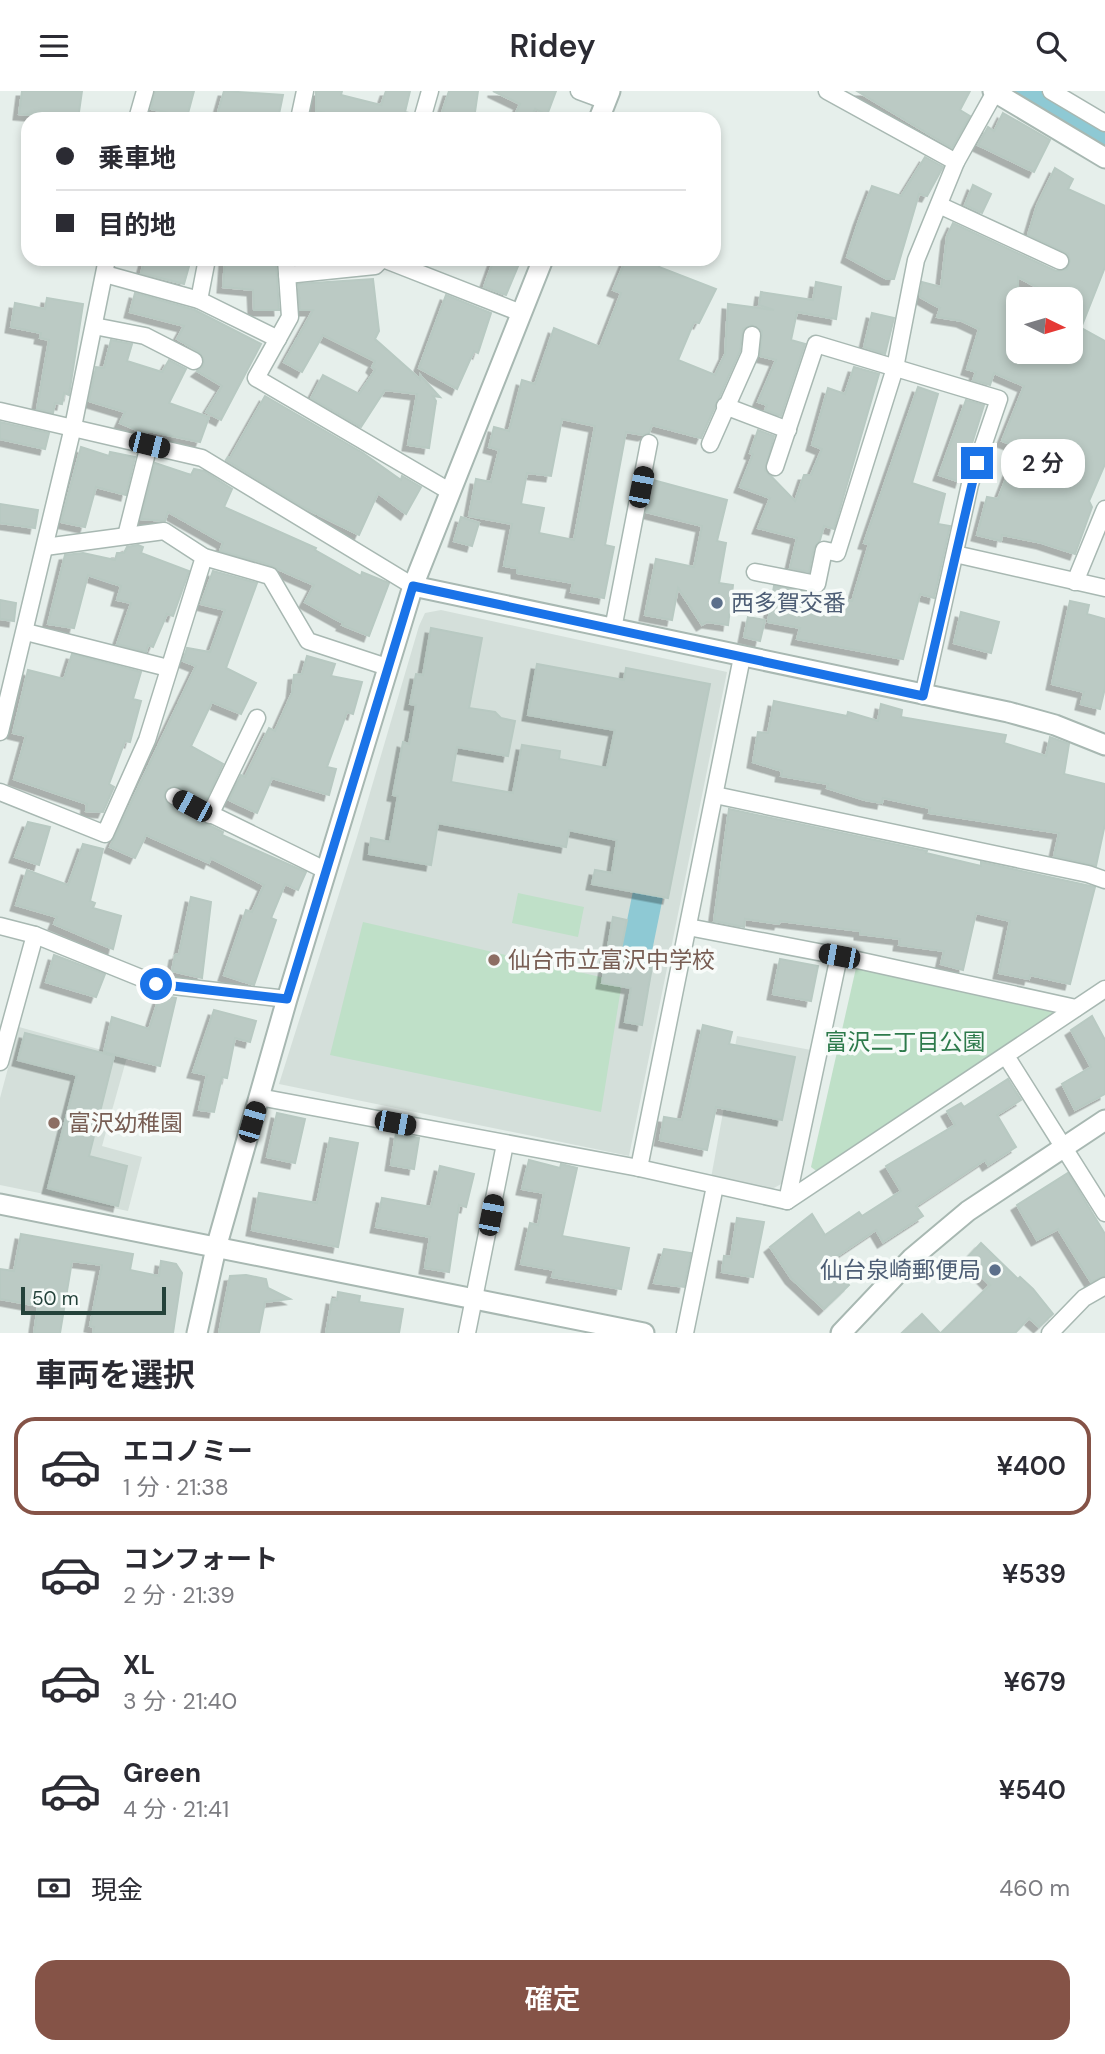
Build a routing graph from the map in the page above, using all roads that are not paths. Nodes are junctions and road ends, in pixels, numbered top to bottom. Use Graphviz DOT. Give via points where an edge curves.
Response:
graph roads {
  1 [pos="145,91"];
  2 [pos="429,91"];
  3 [pos="579,91"];
  4 [pos="827,91"];
  5 [pos="1051,91"];
  6 [pos="300,92"];
  7 [pos="994,92"];
  8 [pos="605,104"];
  9 [pos="139,112"];
  10 [pos="299,112"];
  11 [pos="424,112"];
  12 [pos="1092,132"];
  13 [pos="1105,158"];
  14 [pos="956,162"];
  15 [pos="939,205"];
  16 [pos="1060,261"];
  17 [pos="206,266"];
  18 [pos="375,266"];
  19 [pos="400,266"];
  20 [pos="540,266"];
  21 [pos="106,267"];
  22 [pos="287,267"];
  23 [pos="199,300"];
  24 [pos="521,313"];
  25 [pos="94,326"];
  26 [pos="752,335"];
  27 [pos="278,339"];
  28 [pos="194,361"];
  29 [pos="895,368"];
  30 [pos="726,406"];
  31 [pos="0,411"];
  32 [pos="74,427"];
  33 [pos="788,430"];
  34 [pos="649,443"];
  35 [pos="710,444"];
  36 [pos="149,445"];
  37 [pos="775,467"];
  38 [pos="449,491"];
  39 [pos="1105,509"];
  40 [pos="126,536"];
  41 [pos="45,547"];
  42 [pos="955,554"];
  43 [pos="204,557"];
  44 [pos="755,572"];
  45 [pos="1076,582"];
  46 [pos="413,586"];
  47 [pos="1105,588"];
  48 [pos="613,629"];
  49 [pos="26,632"];
  50 [pos="742,657"];
  51 [pos="387,667"];
  52 [pos="168,668"];
  53 [pos="923,696"];
  54 [pos="257,718"];
  55 [pos="0,732"];
  56 [pos="1105,745"];
  57 [pos="0,792"];
  58 [pos="715,795"];
  59 [pos="174,796"];
  60 [pos="210,815"];
  61 [pos="325,870"];
  62 [pos="1105,880"];
  63 [pos="0,926"];
  64 [pos="688,927"];
  65 [pos="34,935"];
  66 [pos="839,956"];
  67 [pos="1105,989"];
  68 [pos="287,999"];
  69 [pos="1076,1008"];
  70 [pos="1006,1056"];
  71 [pos="0,1062"];
  72 [pos="259,1097"];
  73 [pos="1105,1120"];
  74 [pos="505,1144"];
  75 [pos="1064,1146"];
  76 [pos="639,1168"];
  77 [pos="715,1186"];
  78 [pos="787,1201"];
  79 [pos="0,1203"];
  80 [pos="1105,1213"];
  81 [pos="216,1248"];
  82 [pos="1105,1286"];
  83 [pos="474,1299"];
  84 [pos="197,1333"];
  85 [pos="467,1333"];
  86 [pos="644,1333"];
  87 [pos="684,1333"];
  88 [pos="841,1333"];
  89 [pos="1050,1333"];
  1 -- 9 [label="street"];
  2 -- 11 [label="street"];
  3 -- 8 [label="street"];
  4 -- 14 [label="street"];
  5 -- 12 [label="street"];
  6 -- 10 [label="street"];
  7 -- 12 [label="street"];
  7 -- 14 [label="street"];
  12 -- 13 [label="street"];
  14 -- 15 [label="street"];
  15 -- 16 [label="street"];
  15 -- 29 [label="street" via="916,260"];
  17 -- 23 [label="street"];
  18 -- 22 [label="street"];
  19 -- 24 [label="street"];
  20 -- 24 [label="street"];
  21 -- 23 [label="street"];
  21 -- 25 [label="street"];
  22 -- 27 [label="street" via="290,317"];
  23 -- 27 [label="street"];
  24 -- 38 [label="street"];
  25 -- 28 [label="street" via="145,336"];
  25 -- 32 [label="street"];
  26 -- 30 [label="street" via="750,354"];
  27 -- 38 [label="street" via="256,379"];
  29 -- 33 [label="street" via="816,345"];
  29 -- 42 [label="street" via="999,400 970,484"];
  29 -- 44 [label="street" via="837,553 824,549 817,584"];
  30 -- 33 [label="street"];
  30 -- 35 [label="street"];
  31 -- 32 [label="street"];
  32 -- 36 [label="street"];
  32 -- 41 [label="street"];
  33 -- 37 [label="street"];
  34 -- 48 [label="street"];
  36 -- 40 [label="street"];
  36 -- 46 [label="street" via="202,458"];
  38 -- 46 [label="street"];
  39 -- 45 [label="street"];
  40 -- 41 [label="street"];
  40 -- 43 [label="street" via="164,531"];
  41 -- 49 [label="street"];
  42 -- 45 [label="street"];
  42 -- 53 [label="street"];
  43 -- 51 [label="street" via="270,576 307,641"];
  43 -- 52 [label="street"];
  45 -- 47 [label="street"];
  46 -- 48 [label="street"];
  46 -- 51 [label="street"];
  48 -- 50 [label="street"];
  49 -- 52 [label="street"];
  49 -- 55 [label="street"];
  50 -- 53 [label="street"];
  50 -- 58 [label="street"];
  51 -- 61 [label="street"];
  52 -- 57 [label="street" via="147,740 105,834"];
  53 -- 56 [label="street" via="1020,715"];
  54 -- 60 [label="street"];
  58 -- 62 [label="street"];
  58 -- 64 [label="street"];
  59 -- 60 [label="street"];
  60 -- 61 [label="street"];
  61 -- 68 [label="street"];
  63 -- 65 [label="street"];
  64 -- 66 [label="street"];
  64 -- 76 [label="street"];
  65 -- 68 [label="street" via="156,984"];
  65 -- 71 [label="street"];
  66 -- 69 [label="street"];
  66 -- 78 [label="street"];
  67 -- 69 [label="street"];
  68 -- 72 [label="street"];
  69 -- 70 [label="street"];
  70 -- 75 [label="street"];
  70 -- 78 [label="street"];
  72 -- 74 [label="street"];
  72 -- 81 [label="street"];
  73 -- 75 [label="street"];
  74 -- 76 [label="street"];
  74 -- 83 [label="street"];
  75 -- 80 [label="street"];
  75 -- 88 [label="street" via="912,1258"];
  76 -- 77 [label="street"];
  77 -- 78 [label="street"];
  77 -- 87 [label="street"];
  79 -- 81 [label="street"];
  81 -- 83 [label="street"];
  81 -- 84 [label="street"];
  82 -- 89 [label="street" via="1084,1299"];
  83 -- 85 [label="street"];
  83 -- 86 [label="street"];
}
